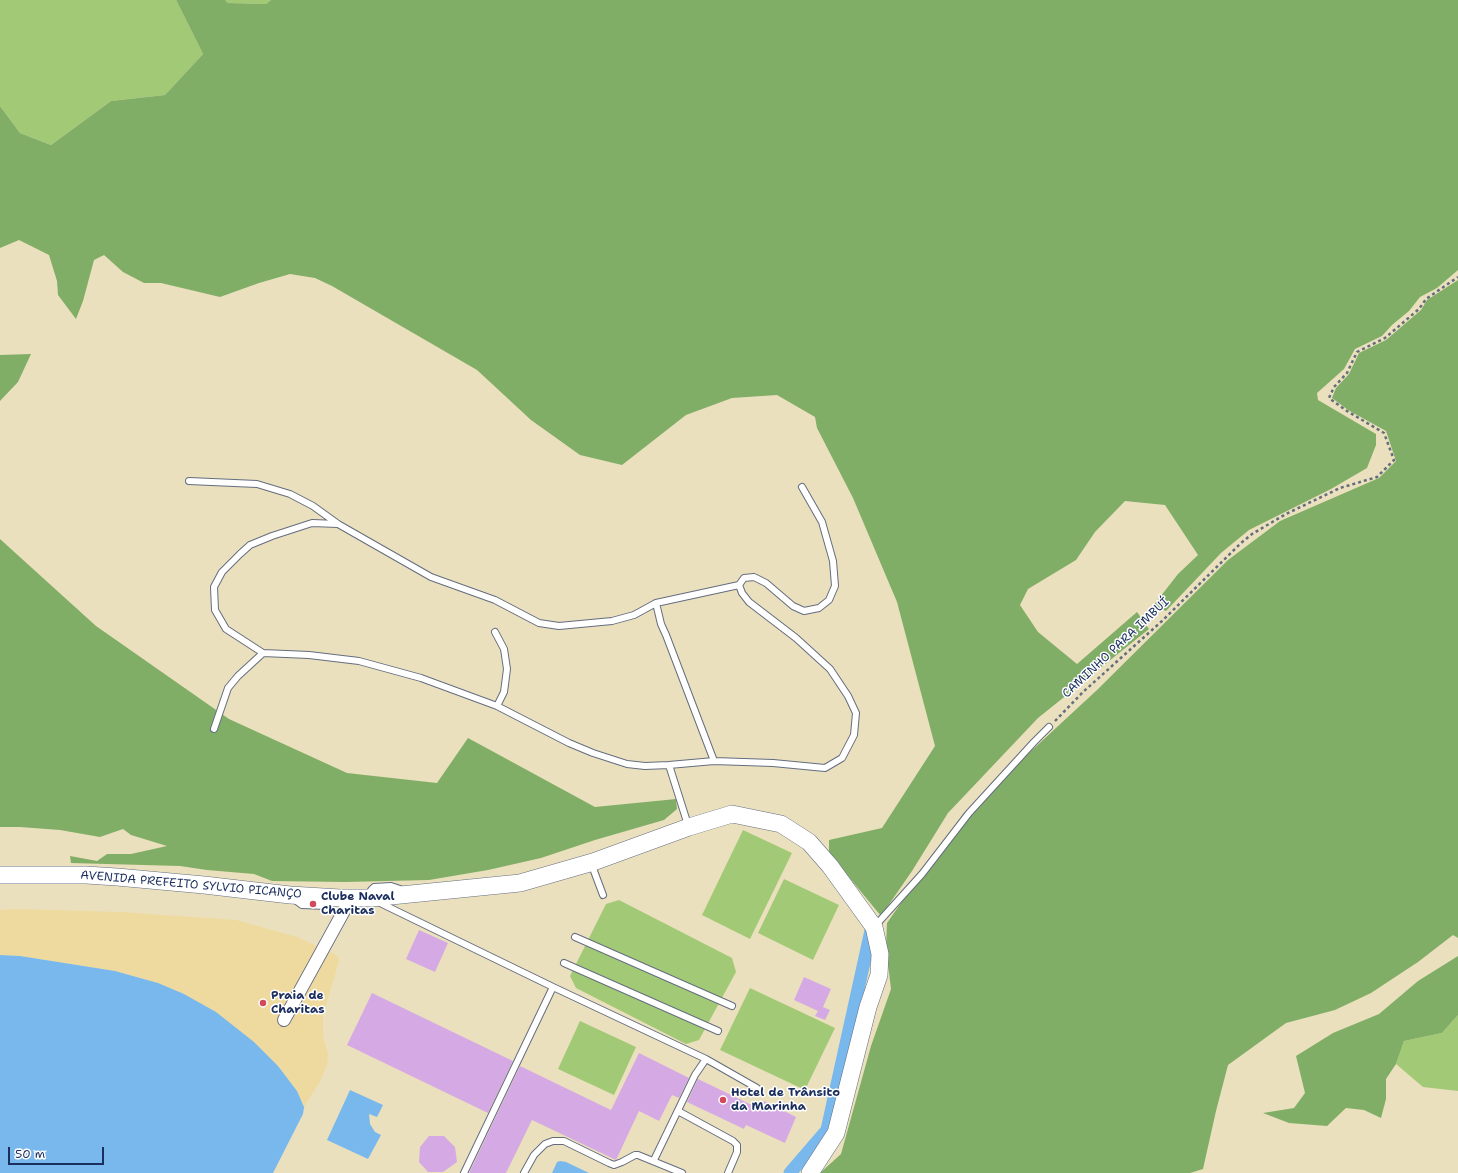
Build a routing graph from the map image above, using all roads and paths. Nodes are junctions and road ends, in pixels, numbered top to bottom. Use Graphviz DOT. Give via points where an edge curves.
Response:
graph roads {
  1 [pos="1458,277"];
  2 [pos="189,481"];
  3 [pos="802,487"];
  4 [pos="338,524"];
  5 [pos="739,585"];
  6 [pos="656,603"];
  7 [pos="495,632"];
  8 [pos="263,653"];
  9 [pos="497,706"];
  10 [pos="1049,727"];
  11 [pos="214,728"];
  12 [pos="714,761"];
  13 [pos="669,765"];
  14 [pos="689,827"];
  15 [pos="592,862"];
  16 [pos="0,875"];
  17 [pos="603,895"];
  18 [pos="345,898"];
  19 [pos="371,898"];
  20 [pos="874,927"];
  21 [pos="575,937"];
  22 [pos="564,963"];
  23 [pos="553,987"];
  24 [pos="732,1006"];
  25 [pos="284,1020"];
  26 [pos="718,1031"];
  27 [pos="706,1060"];
  28 [pos="757,1088"];
  29 [pos="678,1112"];
  30 [pos="654,1160"];
  31 [pos="464,1173"];
  32 [pos="524,1173"];
  33 [pos="682,1173"];
  34 [pos="728,1173"];
  35 [pos="810,1173"];
  1 -- 10 [label="path, CAMINHO PARA IMBUÍ" via="1426,299 1419,309 1385,338 1357,352 1347,373 1334,387 1329,398 1384,433 1394,460 1378,477 1334,491 1252,534"];
  2 -- 4 [label="lane" via="256,484 290,494 313,506"];
  3 -- 5 [label="lane" via="822,522 833,561 835,586 829,600 819,608 804,610 793,606 766,583 754,577 744,578"];
  4 -- 6 [label="lane" via="431,577 481,594 539,623 559,626 612,621 634,615"];
  4 -- 8 [label="lane" via="312,522 250,545 222,572 214,587 215,610 226,629"];
  5 -- 6 [label="lane"];
  5 -- 12 [label="lane" via="749,602 796,638 830,670 856,713 854,735 842,758 825,768"];
  6 -- 12 [label="lane" via="661,624"];
  7 -- 9 [label="lane" via="504,649 507,669 504,692"];
  8 -- 9 [label="lane" via="359,661 422,678"];
  8 -- 11 [label="lane" via="228,688"];
  9 -- 13 [label="lane" via="593,753 628,764"];
  10 -- 20 [label="lane" via="969,813 922,874"];
  12 -- 13 [label="lane"];
  13 -- 14 [label="lane"];
  14 -- 15 [label="street, AVENIDA PREFEITO SYLVIO PICANÇO"];
  14 -- 20 [label="street, AVENIDA PREFEITO SYLVIO PICANÇO" via="732,814 780,824 810,842"];
  15 -- 17 [label="lane"];
  15 -- 19 [label="street, AVENIDA PREFEITO SYLVIO PICANÇO" via="520,883"];
  16 -- 18 [label="street, AVENIDA PREFEITO SYLVIO PICANÇO" via="117,877 290,895"];
  18 -- 19 [label="street, AVENIDA PREFEITO SYLVIO PICANÇO"];
  18 -- 25 [label="street"];
  19 -- 23 [label="lane"];
  20 -- 35 [label="street" via="880,954 879,975 868,1007 836,1133"];
  21 -- 24 [label="lane"];
  22 -- 26 [label="lane"];
  23 -- 27 [label="lane"];
  23 -- 31 [label="lane"];
  27 -- 28 [label="lane"];
  27 -- 29 [label="lane" via="695,1075"];
  29 -- 30 [label="lane"];
  29 -- 34 [label="lane" via="737,1145 737,1152"];
  30 -- 32 [label="lane" via="635,1155 614,1165 564,1141 553,1141 545,1144 534,1155"];
  30 -- 33 [label="lane"];
}
